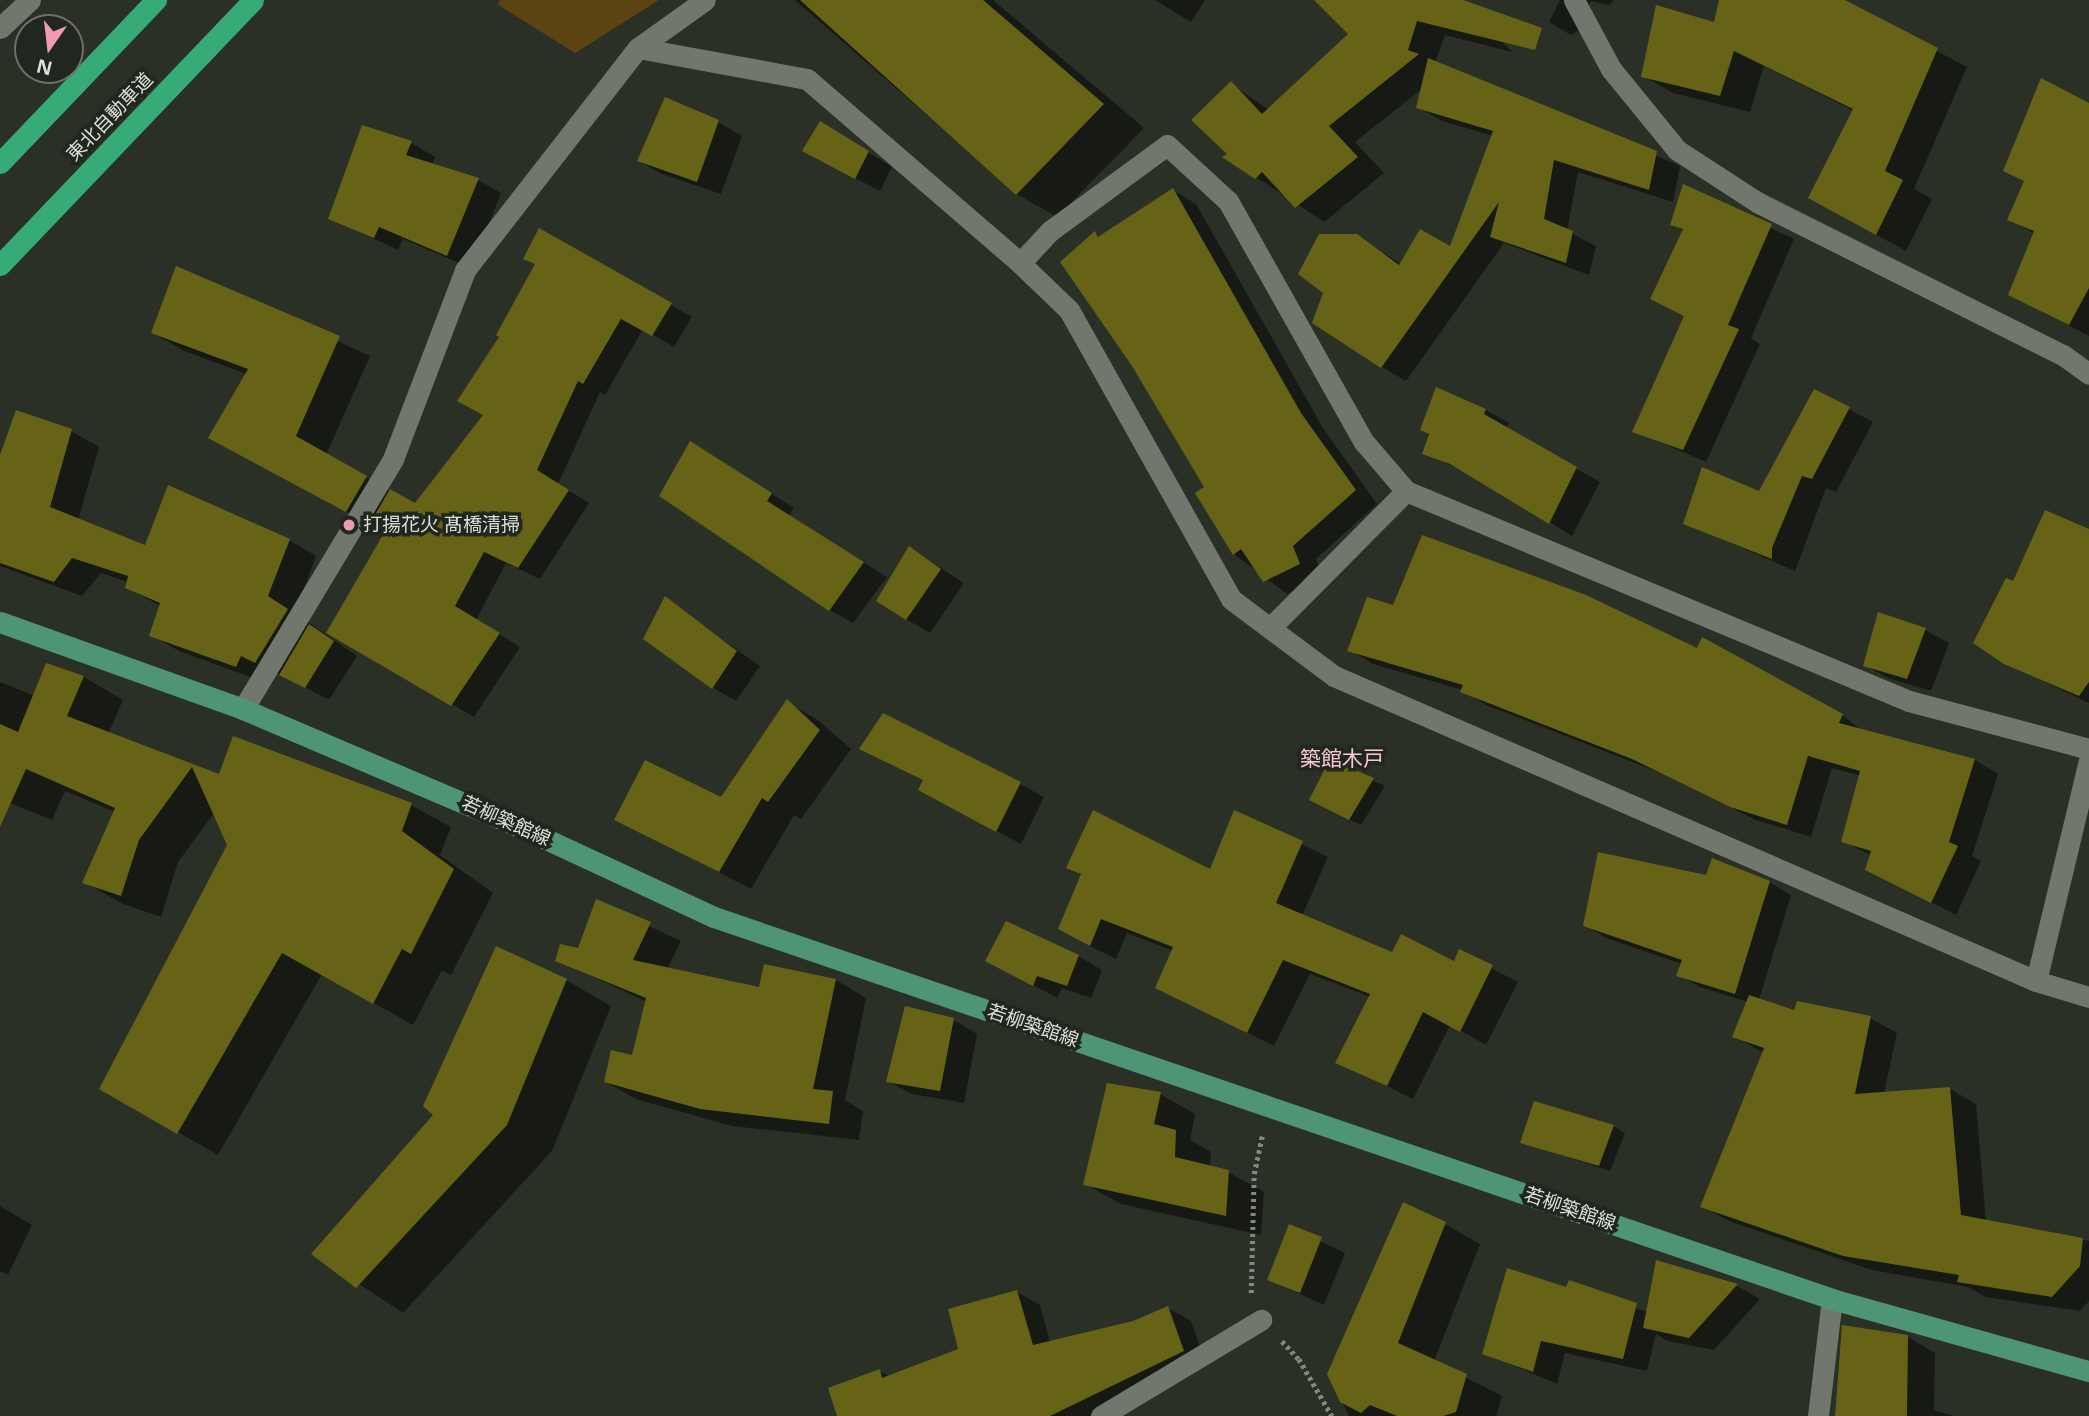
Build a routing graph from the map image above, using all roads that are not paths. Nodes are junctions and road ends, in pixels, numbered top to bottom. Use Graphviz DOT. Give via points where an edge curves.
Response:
graph roads {
  1 [pos="30,0"];
  2 [pos="156,0"];
  3 [pos="253,0"];
  4 [pos="705,0"];
  5 [pos="1574,0"];
  6 [pos="0,28"];
  7 [pos="638,48"];
  8 [pos="0,163"];
  9 [pos="1020,263"];
  10 [pos="0,265"];
  11 [pos="2089,374"];
  12 [pos="1406,491"];
  13 [pos="0,622"];
  14 [pos="1270,628"];
  15 [pos="243,709"];
  16 [pos="2089,749"];
  17 [pos="2089,760"];
  18 [pos="2036,981"];
  19 [pos="2089,997"];
  20 [pos="1832,1299"];
  21 [pos="1261,1320"];
  22 [pos="2089,1371"];
  23 [pos="1101,1416"];
  24 [pos="1818,1416"];
  1 -- 6 [label="street"];
  2 -- 8 [label="highway"];
  3 -- 10 [label="highway, 東北自動車道"];
  4 -- 7 [label="street"];
  5 -- 11 [label="street" via="1611,69 1677,150 1757,202 2063,355"];
  7 -- 9 [label="street" via="807,79"];
  7 -- 15 [label="street" via="465,270 393,459"];
  9 -- 12 [label="street" via="1050,231 1167,145 1228,201 1364,442"];
  9 -- 14 [label="street" via="1069,310 1231,599"];
  12 -- 14 [label="street"];
  12 -- 16 [label="street" via="1909,701"];
  13 -- 15 [label="main road, 若柳築館線"];
  14 -- 18 [label="street" via="1334,676"];
  15 -- 20 [label="main road, 若柳築館線" via="520,827 714,917"];
  17 -- 18 [label="street"];
  18 -- 19 [label="street"];
  20 -- 22 [label="main road, 若柳築館線"];
  20 -- 24 [label="street"];
  21 -- 23 [label="street"];
}
